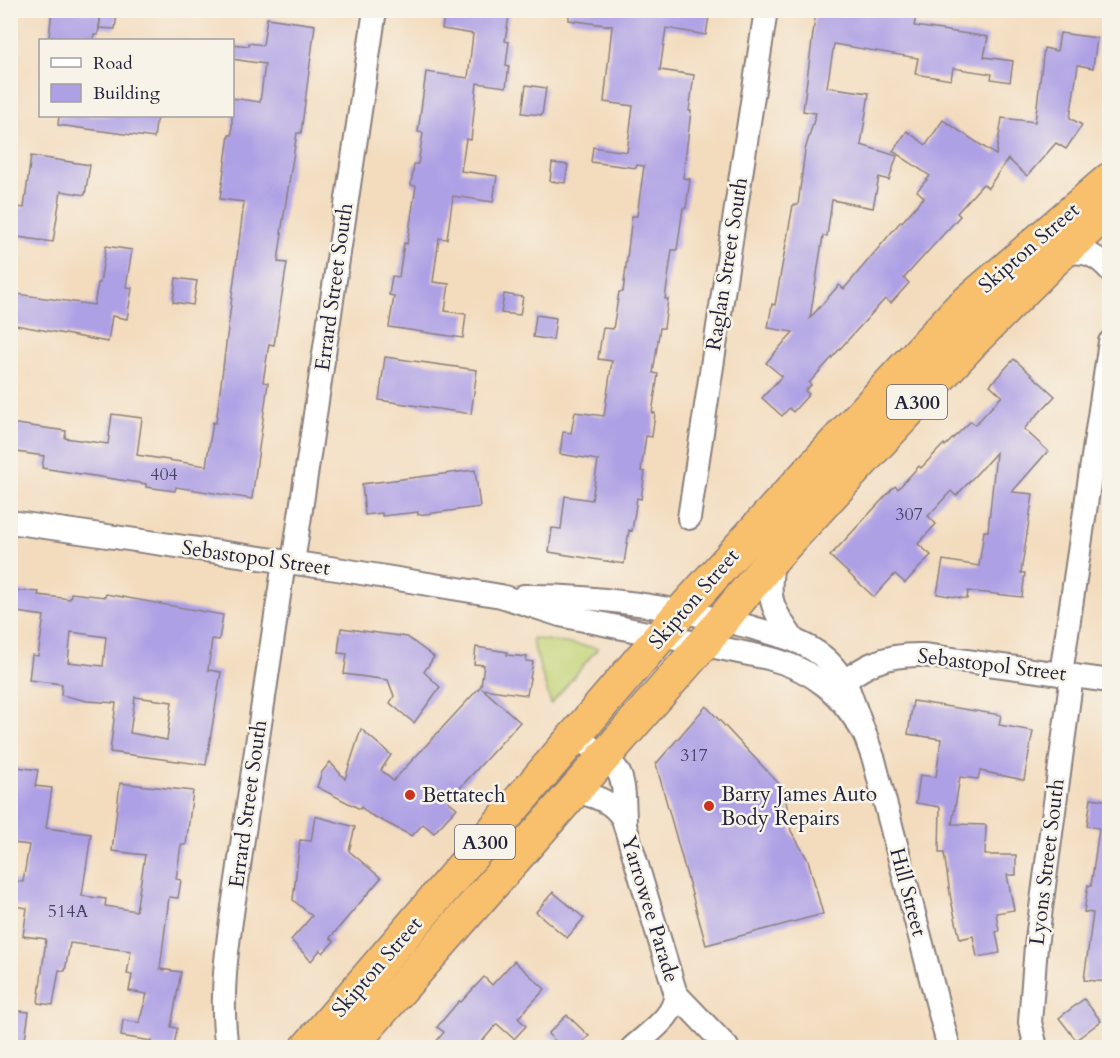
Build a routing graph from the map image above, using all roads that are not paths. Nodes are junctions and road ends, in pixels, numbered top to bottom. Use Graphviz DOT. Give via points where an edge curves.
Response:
graph roads {
  1 [pos="375,10"];
  2 [pos="766,10"];
  3 [pos="1110,179"];
  4 [pos="1110,209"];
  5 [pos="1060,255"];
  6 [pos="1110,270"];
  7 [pos="1110,342"];
  8 [pos="689,518"];
  9 [pos="10,522"];
  10 [pos="774,557"];
  11 [pos="289,562"];
  12 [pos="501,596"];
  13 [pos="671,624"];
  14 [pos="714,632"];
  15 [pos="794,640"];
  16 [pos="1067,675"];
  17 [pos="1110,681"];
  18 [pos="838,686"];
  19 [pos="576,737"];
  20 [pos="866,737"];
  21 [pos="604,756"];
  22 [pos="572,792"];
  23 [pos="625,825"];
  24 [pos="675,993"];
  25 [pos="227,1047"];
  26 [pos="308,1047"];
  27 [pos="350,1047"];
  28 [pos="632,1047"];
  29 [pos="726,1047"];
  30 [pos="949,1047"];
  31 [pos="1036,1047"];
  1 -- 11 [label="street, Errard Street South"];
  2 -- 8 [label="street, Raglan Street South"];
  3 -- 13 [label="highway, Skipton Street / A300" via="957,311"];
  4 -- 5 [label="highway, Skipton Street / A300"];
  5 -- 6 [label="street" via="1088,253"];
  5 -- 10 [label="highway, Skipton Street / A300" via="975,339"];
  7 -- 16 [label="street, Lyons Street South"];
  9 -- 11 [label="street, Sebastopol Street"];
  10 -- 14 [label="highway, Skipton Street / A300"];
  10 -- 15 [label="street" via="772,603"];
  11 -- 12 [label="street, Sebastopol Street"];
  11 -- 25 [label="street, Errard Street South" via="264,688 228,954 224,1000"];
  12 -- 13 [label="street, Sebastopol Street" via="560,615"];
  12 -- 13 [label="street, Sebastopol Street" via="588,598"];
  13 -- 14 [label="street, Sebastopol Street"];
  13 -- 14 [label="street, Sebastopol Street"];
  13 -- 19 [label="highway, Skipton Street / A300"];
  14 -- 15 [label="street, Sebastopol Street"];
  14 -- 18 [label="street, Sebastopol Street"];
  14 -- 21 [label="highway, Skipton Street / A300"];
  15 -- 18 [label="street, Sebastopol Street" via="823,656"];
  16 -- 17 [label="street, Sebastopol Street"];
  16 -- 18 [label="street, Sebastopol Street" via="909,654 871,663"];
  16 -- 31 [label="street, Lyons Street South" via="1036,946 1030,1022"];
  18 -- 20 [label="street, Sebastopol Street" via="854,702"];
  19 -- 21 [label="street, Yarrowee Parade"];
  19 -- 26 [label="highway, Skipton Street / A300"];
  20 -- 30 [label="street, Hill Street"];
  21 -- 22 [label="highway, Skipton Street / A300"];
  21 -- 23 [label="street, Yarrowee Parade" via="622,778"];
  22 -- 23 [label="street, Yarrowee Parade" via="609,804 619,812"];
  22 -- 27 [label="highway, Skipton Street / A300"];
  23 -- 24 [label="street, Yarrowee Parade"];
  24 -- 28 [label="street, Yarrowee Parade" via="671,1010"];
  24 -- 29 [label="street"];
}
